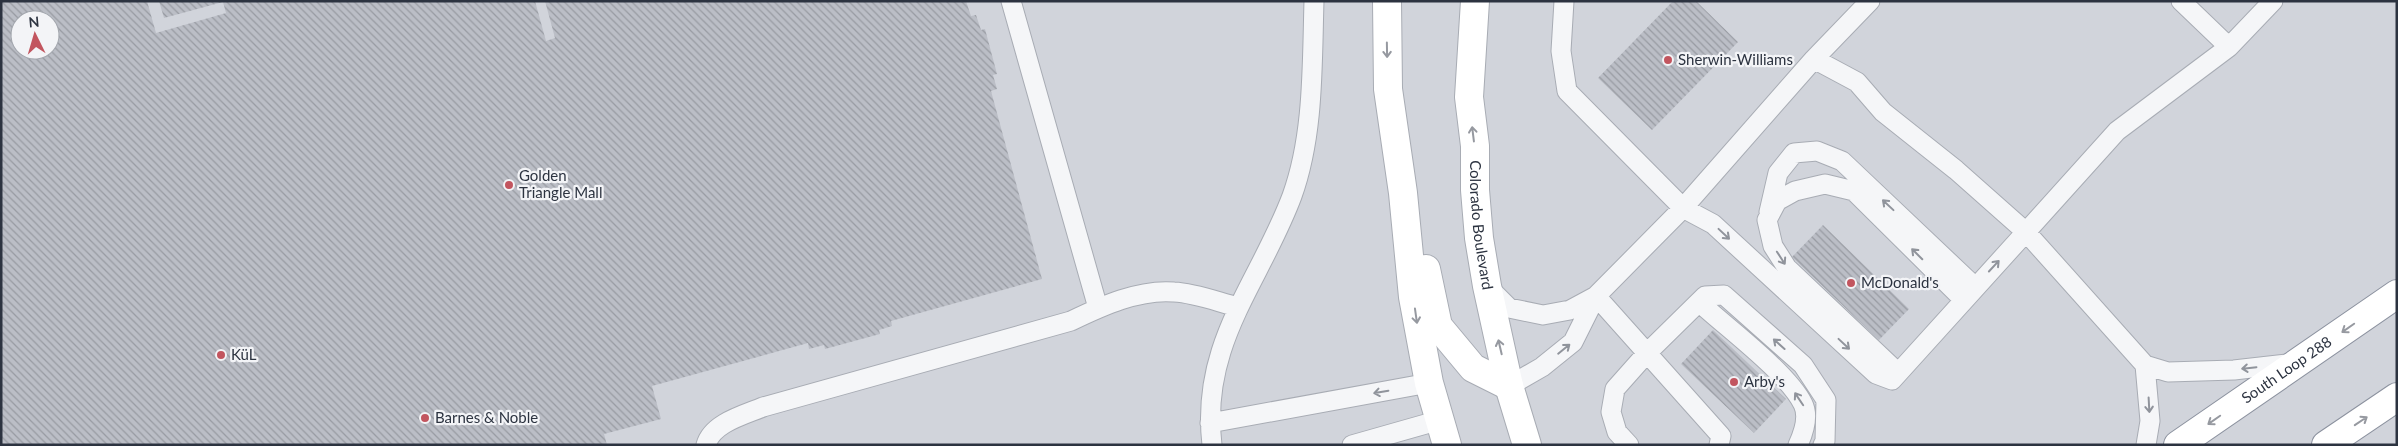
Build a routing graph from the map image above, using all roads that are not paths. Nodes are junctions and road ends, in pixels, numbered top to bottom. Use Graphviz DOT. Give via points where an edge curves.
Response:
graph roads {
  1 [pos="1011,1"];
  2 [pos="1314,1"];
  3 [pos="1387,1"];
  4 [pos="1475,1"];
  5 [pos="1564,1"];
  6 [pos="1870,1"];
  7 [pos="2181,1"];
  8 [pos="2273,1"];
  9 [pos="2229,46"];
  10 [pos="1814,59"];
  11 [pos="1388,88"];
  12 [pos="1683,208"];
  13 [pos="1767,220"];
  14 [pos="2026,232"];
  15 [pos="1487,286"];
  16 [pos="1969,294"];
  17 [pos="2397,294"];
  18 [pos="1596,296"];
  19 [pos="1699,302"];
  20 [pos="1238,307"];
  21 [pos="1098,308"];
  22 [pos="1647,353"];
  23 [pos="2298,362"];
  24 [pos="2145,365"];
  25 [pos="1898,373"];
  26 [pos="1428,383"];
  27 [pos="1509,386"];
  28 [pos="2397,397"];
  29 [pos="1210,423"];
  30 [pos="1443,433"];
  31 [pos="706,445"];
  32 [pos="1212,445"];
  33 [pos="1352,445"];
  34 [pos="1527,445"];
  35 [pos="1629,445"];
  36 [pos="1719,445"];
  37 [pos="1798,445"];
  38 [pos="1823,445"];
  39 [pos="2146,445"];
  40 [pos="2178,445"];
  41 [pos="2326,445"];
  1 -- 21 [label="lane"];
  2 -- 20 [label="lane" via="1311,92 1303,154 1292,196"];
  3 -- 11 [label="main road, one-way"];
  15 -- 4 [label="main road, Colorado Boulevard, one-way" via="1479,238 1475,146 1469,97"];
  5 -- 12 [label="lane" via="1561,51 1566,91"];
  6 -- 10 [label="lane"];
  7 -- 9 [label="lane"];
  8 -- 9 [label="lane"];
  9 -- 14 [label="lane" via="2118,130"];
  10 -- 12 [label="lane"];
  10 -- 14 [label="lane" via="1857,82 1883,112"];
  11 -- 26 [label="main road, one-way" via="1413,298"];
  11 -- 27 [label="main road" via="1406,124 1426,274 1438,326 1473,368"];
  12 -- 18 [label="lane"];
  12 -- 25 [label="lane, one-way" via="1713,224 1876,374 1892,380"];
  16 -- 13 [label="lane, one-way" via="1854,191 1825,184 1795,191 1777,201"];
  16 -- 13 [label="lane, one-way" via="1842,161 1817,151 1794,153 1778,173"];
  13 -- 25 [label="lane, one-way" via="1773,246 1787,268"];
  16 -- 14 [label="lane, one-way"];
  14 -- 24 [label="lane"];
  15 -- 18 [label="lane" via="1509,308 1543,315 1570,310"];
  27 -- 15 [label="main road, Colorado Boulevard, one-way"];
  16 -- 25 [label="lane"];
  17 -- 23 [label="main road, South Loop 288, one-way"];
  18 -- 22 [label="lane"];
  27 -- 18 [label="lane, one-way" via="1542,367 1573,342"];
  19 -- 22 [label="lane"];
  37 -- 19 [label="lane, one-way" via="1804,432 1804,406 1786,379"];
  38 -- 19 [label="lane, one-way" via="1826,441 1826,400 1803,365 1724,295 1705,296"];
  20 -- 21 [label="lane" via="1175,292 1151,292"];
  20 -- 29 [label="lane" via="1222,346 1211,394"];
  21 -- 31 [label="lane" via="1071,321 763,408 729,420 708,437"];
  22 -- 35 [label="lane" via="1616,390 1611,412 1617,432"];
  22 -- 36 [label="lane" via="1721,436"];
  23 -- 24 [label="lane, one-way" via="2234,370 2168,372"];
  23 -- 40 [label="main road, South Loop 288, one-way"];
  24 -- 39 [label="lane, one-way" via="2150,421"];
  26 -- 29 [label="lane, one-way"];
  26 -- 30 [label="main road"];
  27 -- 34 [label="main road, Colorado Boulevard"];
  41 -- 28 [label="main road, one-way"];
  29 -- 32 [label="lane"];
  30 -- 33 [label="lane"];
}
